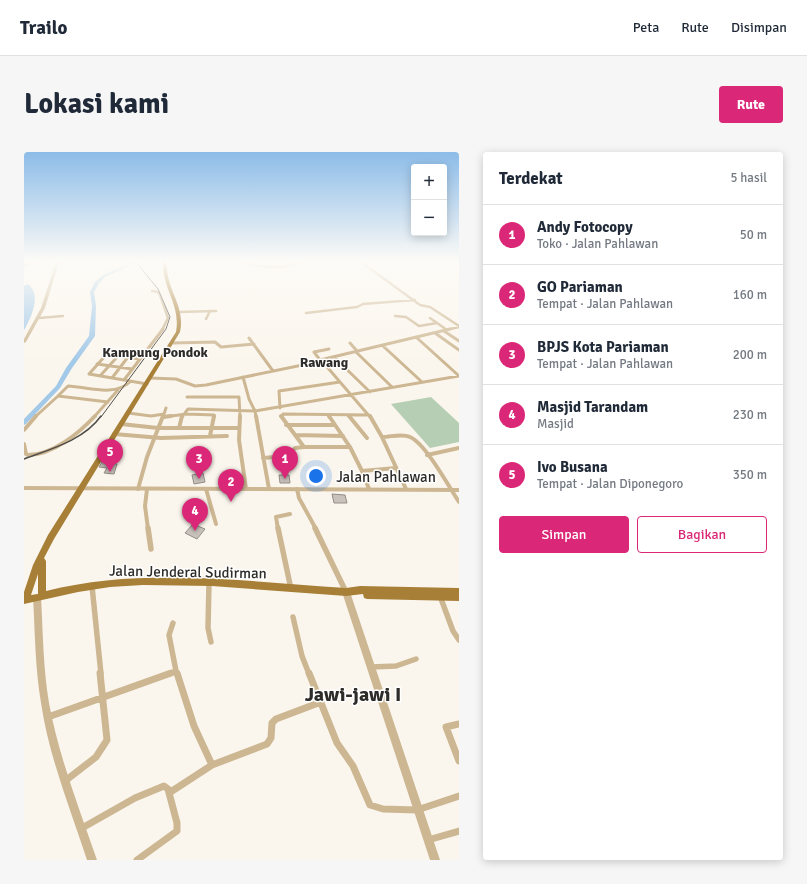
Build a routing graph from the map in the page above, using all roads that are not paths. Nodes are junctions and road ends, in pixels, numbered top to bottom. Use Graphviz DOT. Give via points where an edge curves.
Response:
graph roads {
  1 [pos="47,295"];
  2 [pos="160,295"];
  3 [pos="172,295"];
  4 [pos="409,295"];
  5 [pos="415,300"];
  6 [pos="210,311"];
  7 [pos="216,311"];
  8 [pos="178,312"];
  9 [pos="306,313"];
  10 [pos="63,316"];
  11 [pos="395,316"];
  12 [pos="39,318"];
  13 [pos="430,318"];
  14 [pos="206,319"];
  15 [pos="437,323"];
  16 [pos="459,327"];
  17 [pos="445,331"];
  18 [pos="435,333"];
  19 [pos="416,337"];
  20 [pos="249,338"];
  21 [pos="459,341"];
  22 [pos="24,342"];
  23 [pos="172,343"];
  24 [pos="350,343"];
  25 [pos="254,344"];
  26 [pos="383,346"];
  27 [pos="329,349"];
  28 [pos="459,350"];
  29 [pos="357,352"];
  30 [pos="118,356"];
  31 [pos="128,357"];
  32 [pos="334,357"];
  33 [pos="140,359"];
  34 [pos="321,360"];
  35 [pos="97,364"];
  36 [pos="109,366"];
  37 [pos="120,367"];
  38 [pos="132,369"];
  39 [pos="273,371"];
  40 [pos="100,376"];
  41 [pos="459,376"];
  42 [pos="243,377"];
  43 [pos="112,378"];
  44 [pos="150,378"];
  45 [pos="124,380"];
  46 [pos="130,382"];
  47 [pos="340,382"];
  48 [pos="422,382"];
  49 [pos="147,384"];
  50 [pos="196,386"];
  51 [pos="392,387"];
  52 [pos="118,390"];
  53 [pos="370,392"];
  54 [pos="352,395"];
  55 [pos="58,396"];
  56 [pos="187,397"];
  57 [pos="196,397"];
  58 [pos="108,402"];
  59 [pos="166,408"];
  60 [pos="280,408"];
  61 [pos="241,411"];
  62 [pos="255,411"];
  63 [pos="128,413"];
  64 [pos="163,415"];
  65 [pos="182,415"];
  66 [pos="328,415"];
  67 [pos="348,415"];
  68 [pos="369,415"];
  69 [pos="120,424"];
  70 [pos="286,425"];
  71 [pos="334,425"];
  72 [pos="158,428"];
  73 [pos="179,428"];
  74 [pos="212,428"];
  75 [pos="238,428"];
  76 [pos="24,430"];
  77 [pos="114,434"];
  78 [pos="295,435"];
  79 [pos="210,436"];
  80 [pos="227,436"];
  81 [pos="343,436"];
  82 [pos="382,437"];
  83 [pos="155,438"];
  84 [pos="367,438"];
  85 [pos="24,444"];
  86 [pos="304,446"];
  87 [pos="350,447"];
  88 [pos="459,448"];
  89 [pos="427,455"];
  90 [pos="263,458"];
  91 [pos="396,468"];
  92 [pos="362,471"];
  93 [pos="24,488"];
  94 [pos="80,489"];
  95 [pos="138,489"];
  96 [pos="147,489"];
  97 [pos="206,489"];
  98 [pos="246,489"];
  99 [pos="268,489"];
  100 [pos="297,489"];
  101 [pos="369,489"];
  102 [pos="406,489"];
  103 [pos="451,490"];
  104 [pos="459,490"];
  105 [pos="459,502"];
  106 [pos="290,514"];
  107 [pos="216,524"];
  108 [pos="151,549"];
  109 [pos="44,552"];
  110 [pos="209,584"];
  111 [pos="92,586"];
  112 [pos="291,589"];
  113 [pos="349,592"];
  114 [pos="459,592"];
  115 [pos="439,594"];
  116 [pos="39,597"];
  117 [pos="459,597"];
  118 [pos="25,601"];
  119 [pos="293,617"];
  120 [pos="173,623"];
  121 [pos="459,640"];
  122 [pos="211,642"];
  123 [pos="416,659"];
  124 [pos="371,667"];
  125 [pos="176,671"];
  126 [pos="103,697"];
  127 [pos="320,702"];
  128 [pos="48,717"];
  129 [pos="459,724"];
  130 [pos="459,761"];
  131 [pos="212,765"];
  132 [pos="65,781"];
  133 [pos="169,793"];
  134 [pos="459,796"];
  135 [pos="417,810"];
  136 [pos="82,828"];
  137 [pos="459,831"];
  138 [pos="428,840"];
  139 [pos="92,860"];
  140 [pos="136,860"];
  141 [pos="434,860"];
  1 -- 12 [label="street"];
  2 -- 33 [label="street" via="168,318 162,331"];
  3 -- 8 [label="main road"];
  4 -- 5 [label="street"];
  5 -- 9 [label="street" via="362,304 357,307"];
  5 -- 16 [label="street"];
  6 -- 7 [label="street"];
  6 -- 8 [label="street"];
  6 -- 14 [label="street"];
  8 -- 23 [label="main road" via="180,326"];
  10 -- 12 [label="street"];
  11 -- 15 [label="street" via="407,318 418,326"];
  12 -- 22 [label="street"];
  13 -- 15 [label="street"];
  15 -- 17 [label="street"];
  16 -- 17 [label="street"];
  17 -- 18 [label="street"];
  17 -- 21 [label="street"];
  18 -- 19 [label="street"];
  18 -- 28 [label="street"];
  19 -- 26 [label="street"];
  19 -- 41 [label="street"];
  20 -- 25 [label="street"];
  23 -- 25 [label="street" via="215,342 221,347"];
  23 -- 44 [label="main road"];
  24 -- 29 [label="street"];
  25 -- 39 [label="street"];
  26 -- 29 [label="street"];
  26 -- 48 [label="street"];
  27 -- 34 [label="street" via="314,352"];
  29 -- 32 [label="street"];
  29 -- 51 [label="street"];
  30 -- 31 [label="street"];
  30 -- 35 [label="street" via="106,355"];
  30 -- 36 [label="street"];
  31 -- 33 [label="street"];
  31 -- 37 [label="street"];
  32 -- 34 [label="street"];
  32 -- 53 [label="street"];
  33 -- 38 [label="street"];
  34 -- 39 [label="street"];
  34 -- 47 [label="street"];
  35 -- 36 [label="street"];
  35 -- 40 [label="street" via="89,374"];
  36 -- 37 [label="street"];
  36 -- 40 [label="street"];
  37 -- 38 [label="street"];
  37 -- 43 [label="street"];
  38 -- 45 [label="street"];
  39 -- 42 [label="street"];
  40 -- 43 [label="street"];
  41 -- 48 [label="street"];
  42 -- 50 [label="street"];
  42 -- 62 [label="street"];
  43 -- 45 [label="street"];
  44 -- 49 [label="main road"];
  44 -- 50 [label="street" via="176,379"];
  45 -- 46 [label="street"];
  46 -- 49 [label="street"];
  46 -- 52 [label="street"];
  47 -- 54 [label="street"];
  47 -- 60 [label="street" via="279,391"];
  48 -- 51 [label="street"];
  49 -- 63 [label="main road"];
  50 -- 57 [label="street"];
  51 -- 53 [label="street"];
  52 -- 55 [label="street" via="68,386"];
  52 -- 58 [label="street"];
  53 -- 54 [label="street"];
  54 -- 60 [label="street"];
  54 -- 68 [label="street"];
  55 -- 58 [label="street"];
  55 -- 76 [label="street"];
  56 -- 57 [label="street"];
  57 -- 61 [label="street" via="238,397"];
  58 -- 85 [label="street" via="84,428 52,447 28,455"];
  59 -- 64 [label="street"];
  60 -- 62 [label="street"];
  61 -- 62 [label="street"];
  61 -- 65 [label="street" via="189,408"];
  61 -- 75 [label="street"];
  62 -- 90 [label="street"];
  63 -- 64 [label="street"];
  63 -- 69 [label="main road"];
  64 -- 65 [label="street"];
  64 -- 72 [label="street"];
  65 -- 73 [label="street"];
  65 -- 74 [label="street" via="214,415"];
  66 -- 67 [label="street"];
  66 -- 70 [label="street" via="282,415 281,418"];
  66 -- 71 [label="street"];
  67 -- 68 [label="street"];
  67 -- 84 [label="street"];
  68 -- 82 [label="street"];
  69 -- 72 [label="street"];
  69 -- 77 [label="main road"];
  70 -- 71 [label="street"];
  70 -- 78 [label="street"];
  71 -- 81 [label="street"];
  72 -- 73 [label="street"];
  72 -- 83 [label="street"];
  73 -- 74 [label="street"];
  74 -- 75 [label="street"];
  74 -- 79 [label="street"];
  75 -- 98 [label="street"];
  77 -- 83 [label="street"];
  77 -- 94 [label="main road"];
  78 -- 81 [label="street"];
  78 -- 86 [label="street"];
  79 -- 80 [label="street"];
  79 -- 83 [label="street"];
  81 -- 87 [label="street"];
  82 -- 89 [label="street" via="411,437"];
  82 -- 91 [label="street"];
  83 -- 95 [label="street"];
  86 -- 87 [label="street"];
  86 -- 90 [label="street" via="295,448 288,456"];
  87 -- 92 [label="street"];
  88 -- 89 [label="street"];
  89 -- 103 [label="street"];
  90 -- 99 [label="street"];
  91 -- 92 [label="street"];
  91 -- 102 [label="street"];
  92 -- 101 [label="street"];
  93 -- 94 [label="street, Jalan Pahlawan"];
  94 -- 95 [label="street, Jalan Pahlawan"];
  94 -- 109 [label="main road"];
  95 -- 96 [label="street, Jalan Pahlawan"];
  96 -- 97 [label="street, Jalan Pahlawan"];
  96 -- 108 [label="street" via="145,506"];
  97 -- 98 [label="street, Jalan Pahlawan"];
  97 -- 107 [label="street"];
  98 -- 99 [label="street, Jalan Pahlawan"];
  99 -- 100 [label="street, Jalan Pahlawan"];
  100 -- 101 [label="street, Jalan Pahlawan"];
  100 -- 113 [label="street" via="299,498"];
  101 -- 102 [label="street, Jalan Pahlawan"];
  102 -- 103 [label="street, Jalan Pahlawan"];
  103 -- 104 [label="street, Jalan Pahlawan"];
  103 -- 105 [label="street"];
  106 -- 112 [label="street" via="276,517"];
  109 -- 116 [label="main road"];
  109 -- 118 [label="main road"];
  110 -- 111 [label="main road, Jalan Jenderal Sudirman" via="150,582"];
  110 -- 112 [label="main road, Jalan Jenderal Sudirman"];
  110 -- 122 [label="street" via="208,628"];
  111 -- 116 [label="main road, Jalan Jenderal Sudirman"];
  111 -- 126 [label="street"];
  112 -- 113 [label="main road, Jalan Jenderal Sudirman"];
  113 -- 115 [label="main road, Jalan Jenderal Sudirman" via="361,595"];
  113 -- 124 [label="street"];
  114 -- 115 [label="main road, Jalan Jenderal Sudirman"];
  115 -- 117 [label="main road, Jalan Jenderal Sudirman"];
  115 -- 121 [label="street"];
  116 -- 118 [label="main road, Jalan Jenderal Sudirman"];
  116 -- 128 [label="street" via="40,649"];
  119 -- 127 [label="street" via="302,656"];
  120 -- 125 [label="street" via="170,635"];
  123 -- 124 [label="street" via="396,666"];
  124 -- 135 [label="street"];
  125 -- 126 [label="street"];
  125 -- 131 [label="street" via="194,726"];
  126 -- 128 [label="street"];
  126 -- 132 [label="street" via="108,735 106,743 96,757"];
  127 -- 131 [label="street" via="276,719 272,723 272,738 267,744"];
  127 -- 135 [label="street" via="337,743 353,766 370,805 383,809"];
  128 -- 132 [label="street"];
  129 -- 130 [label="street" via="446,727"];
  131 -- 133 [label="street"];
  132 -- 136 [label="street"];
  133 -- 136 [label="street" via="164,786 156,788"];
  133 -- 140 [label="street" via="177,831"];
  134 -- 135 [label="street"];
  135 -- 138 [label="street"];
  136 -- 139 [label="street"];
  137 -- 138 [label="street"];
  138 -- 141 [label="street"];
}
